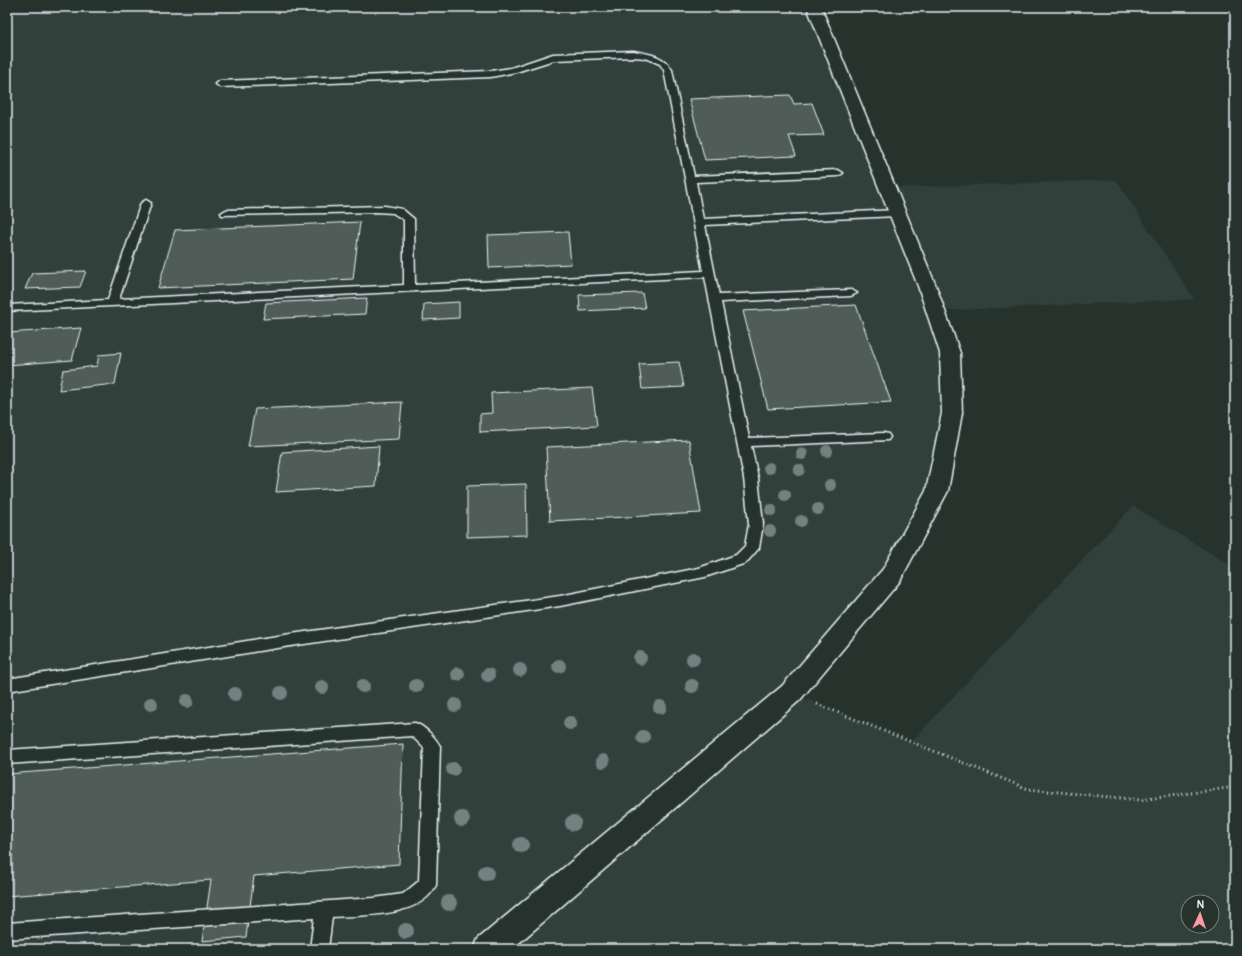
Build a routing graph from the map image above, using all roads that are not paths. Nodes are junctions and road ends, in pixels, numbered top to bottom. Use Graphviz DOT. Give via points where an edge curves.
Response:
graph roads {
  1 [pos="814,7"];
  2 [pos="220,84"];
  3 [pos="838,173"];
  4 [pos="690,179"];
  5 [pos="146,203"];
  6 [pos="226,213"];
  7 [pos="898,213"];
  8 [pos="698,222"];
  9 [pos="709,274"];
  10 [pos="410,289"];
  11 [pos="851,293"];
  12 [pos="714,299"];
  13 [pos="112,303"];
  14 [pos="7,308"];
  15 [pos="884,437"];
  16 [pos="744,442"];
  17 [pos="7,685"];
  18 [pos="7,757"];
  19 [pos="324,909"];
  20 [pos="7,931"];
  21 [pos="319,949"];
  22 [pos="489,949"];
  1 -- 7 [label="street"];
  2 -- 4 [label="lane" via="491,74 554,57 633,54 648,56 663,62 668,70"];
  3 -- 4 [label="lane"];
  4 -- 8 [label="lane"];
  5 -- 13 [label="lane"];
  6 -- 10 [label="lane" via="376,209 403,212 409,219"];
  7 -- 8 [label="lane"];
  7 -- 22 [label="street" via="950,354 952,414 936,491 892,575 791,693"];
  8 -- 9 [label="lane"];
  9 -- 10 [label="lane"];
  9 -- 12 [label="lane"];
  10 -- 13 [label="lane"];
  11 -- 12 [label="lane"];
  12 -- 16 [label="lane"];
  13 -- 14 [label="lane"];
  15 -- 16 [label="lane"];
  16 -- 17 [label="lane" via="756,524 752,548 741,559 728,564 700,573 560,601"];
  18 -- 19 [label="lane" via="415,729 432,746 427,885 407,901"];
  19 -- 20 [label="lane"];
  19 -- 21 [label="lane"];
}
